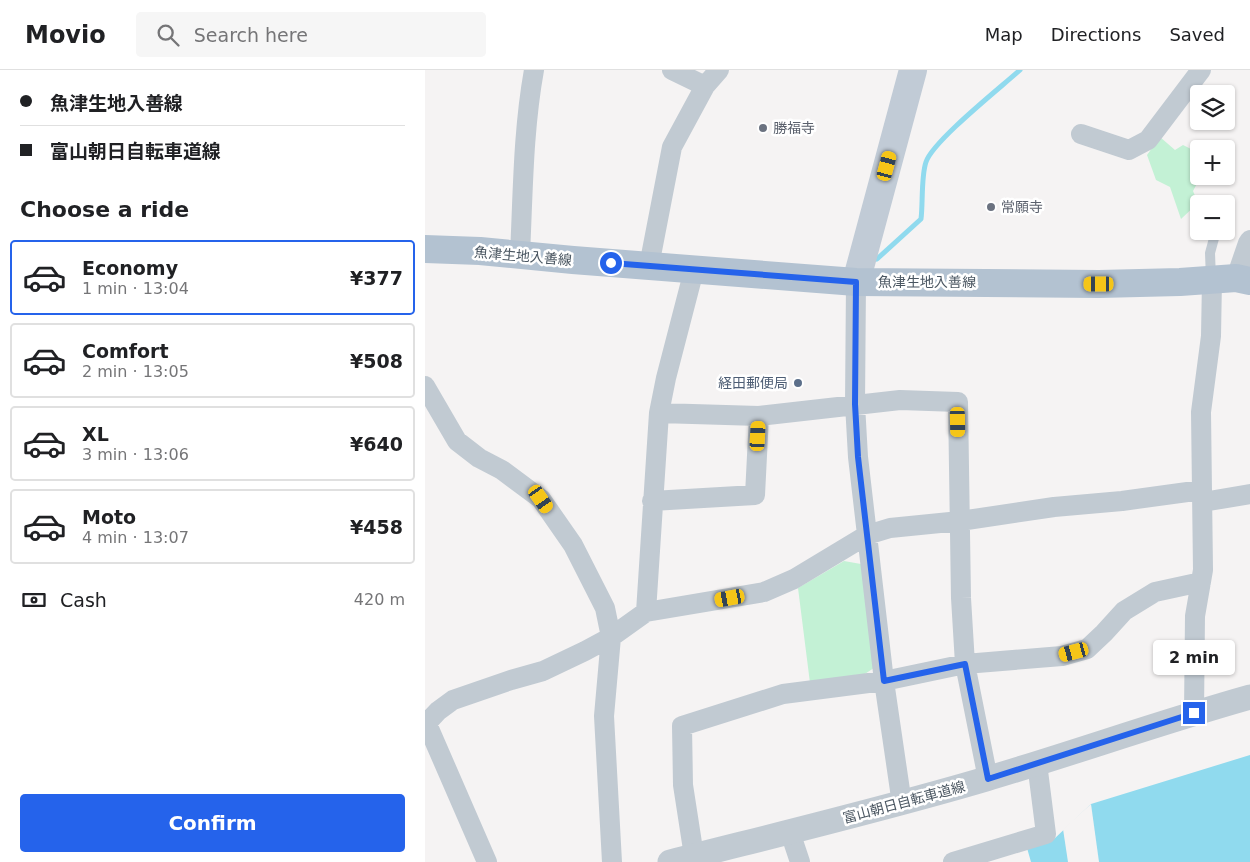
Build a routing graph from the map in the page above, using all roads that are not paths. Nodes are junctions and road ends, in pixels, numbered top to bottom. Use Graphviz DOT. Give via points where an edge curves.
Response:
graph roads {
  1 [pos="534,70"];
  2 [pos="672,70"];
  3 [pos="719,70"];
  4 [pos="913,70"];
  5 [pos="1201,70"];
  6 [pos="705,86"];
  7 [pos="1081,134"];
  8 [pos="1214,240"];
  9 [pos="1250,240"];
  10 [pos="425,248"];
  11 [pos="520,254"];
  12 [pos="649,266"];
  13 [pos="693,270"];
  14 [pos="1233,280"];
  15 [pos="856,282"];
  16 [pos="425,386"];
  17 [pos="855,404"];
  18 [pos="659,413"];
  19 [pos="759,416"];
  20 [pos="1250,494"];
  21 [pos="1202,496"];
  22 [pos="652,501"];
  23 [pos="960,521"];
  24 [pos="867,535"];
  25 [pos="1201,582"];
  26 [pos="646,612"];
  27 [pos="611,637"];
  28 [pos="965,664"];
  29 [pos="884,681"];
  30 [pos="1250,697"];
  31 [pos="1194,713"];
  32 [pos="426,723"];
  33 [pos="1037,763"];
  34 [pos="988,779"];
  35 [pos="902,804"];
  36 [pos="791,832"];
  37 [pos="695,856"];
  38 [pos="487,862"];
  39 [pos="612,862"];
  40 [pos="670,862"];
  41 [pos="800,862"];
  42 [pos="953,862"];
  1 -- 11 [label="street" via="523,165"];
  2 -- 6 [label="street"];
  3 -- 6 [label="street"];
  4 -- 15 [label="main road"];
  5 -- 7 [label="street" via="1148,140 1129,150"];
  6 -- 12 [label="street" via="672,147"];
  8 -- 14 [label="lane" via="1210,253"];
  9 -- 14 [label="street"];
  10 -- 11 [label="main road, 魚津生地入善線"];
  11 -- 12 [label="main road, 魚津生地入善線"];
  12 -- 13 [label="main road, 魚津生地入善線"];
  13 -- 15 [label="main road, 魚津生地入善線"];
  13 -- 18 [label="street"];
  14 -- 15 [label="main road, 魚津生地入善線" via="1099,284"];
  14 -- 21 [label="street" via="1211,336 1201,412"];
  15 -- 17 [label="street"];
  16 -- 27 [label="street" via="457,442 541,499 573,546 605,608"];
  17 -- 19 [label="street"];
  17 -- 23 [label="street" via="899,400 958,402"];
  17 -- 24 [label="street"];
  18 -- 19 [label="street"];
  18 -- 22 [label="street"];
  19 -- 22 [label="street" via="755,495"];
  20 -- 21 [label="street"];
  21 -- 23 [label="street" via="1054,507"];
  21 -- 25 [label="street"];
  22 -- 26 [label="street"];
  23 -- 24 [label="street" via="889,528"];
  23 -- 28 [label="street"];
  24 -- 26 [label="street" via="794,580 764,592"];
  24 -- 29 [label="street"];
  25 -- 28 [label="street" via="1155,592 1124,611 1087,649 1062,656"];
  25 -- 31 [label="street" via="1195,616"];
  26 -- 27 [label="street"];
  27 -- 32 [label="street" via="543,670 453,700"];
  27 -- 39 [label="street" via="604,716"];
  28 -- 29 [label="street"];
  28 -- 34 [label="street"];
  29 -- 35 [label="street"];
  29 -- 37 [label="street" via="783,694 682,726 683,785"];
  30 -- 31 [label="street, 富山朝日自転車道線"];
  31 -- 33 [label="street, 富山朝日自転車道線"];
  32 -- 38 [label="street"];
  33 -- 34 [label="street, 富山朝日自転車道線"];
  33 -- 42 [label="street" via="1046,834"];
  34 -- 35 [label="street, 富山朝日自転車道線"];
  35 -- 36 [label="street, 富山朝日自転車道線"];
  36 -- 37 [label="street, 富山朝日自転車道線"];
  36 -- 41 [label="street"];
  37 -- 40 [label="street, 富山朝日自転車道線"];
}
